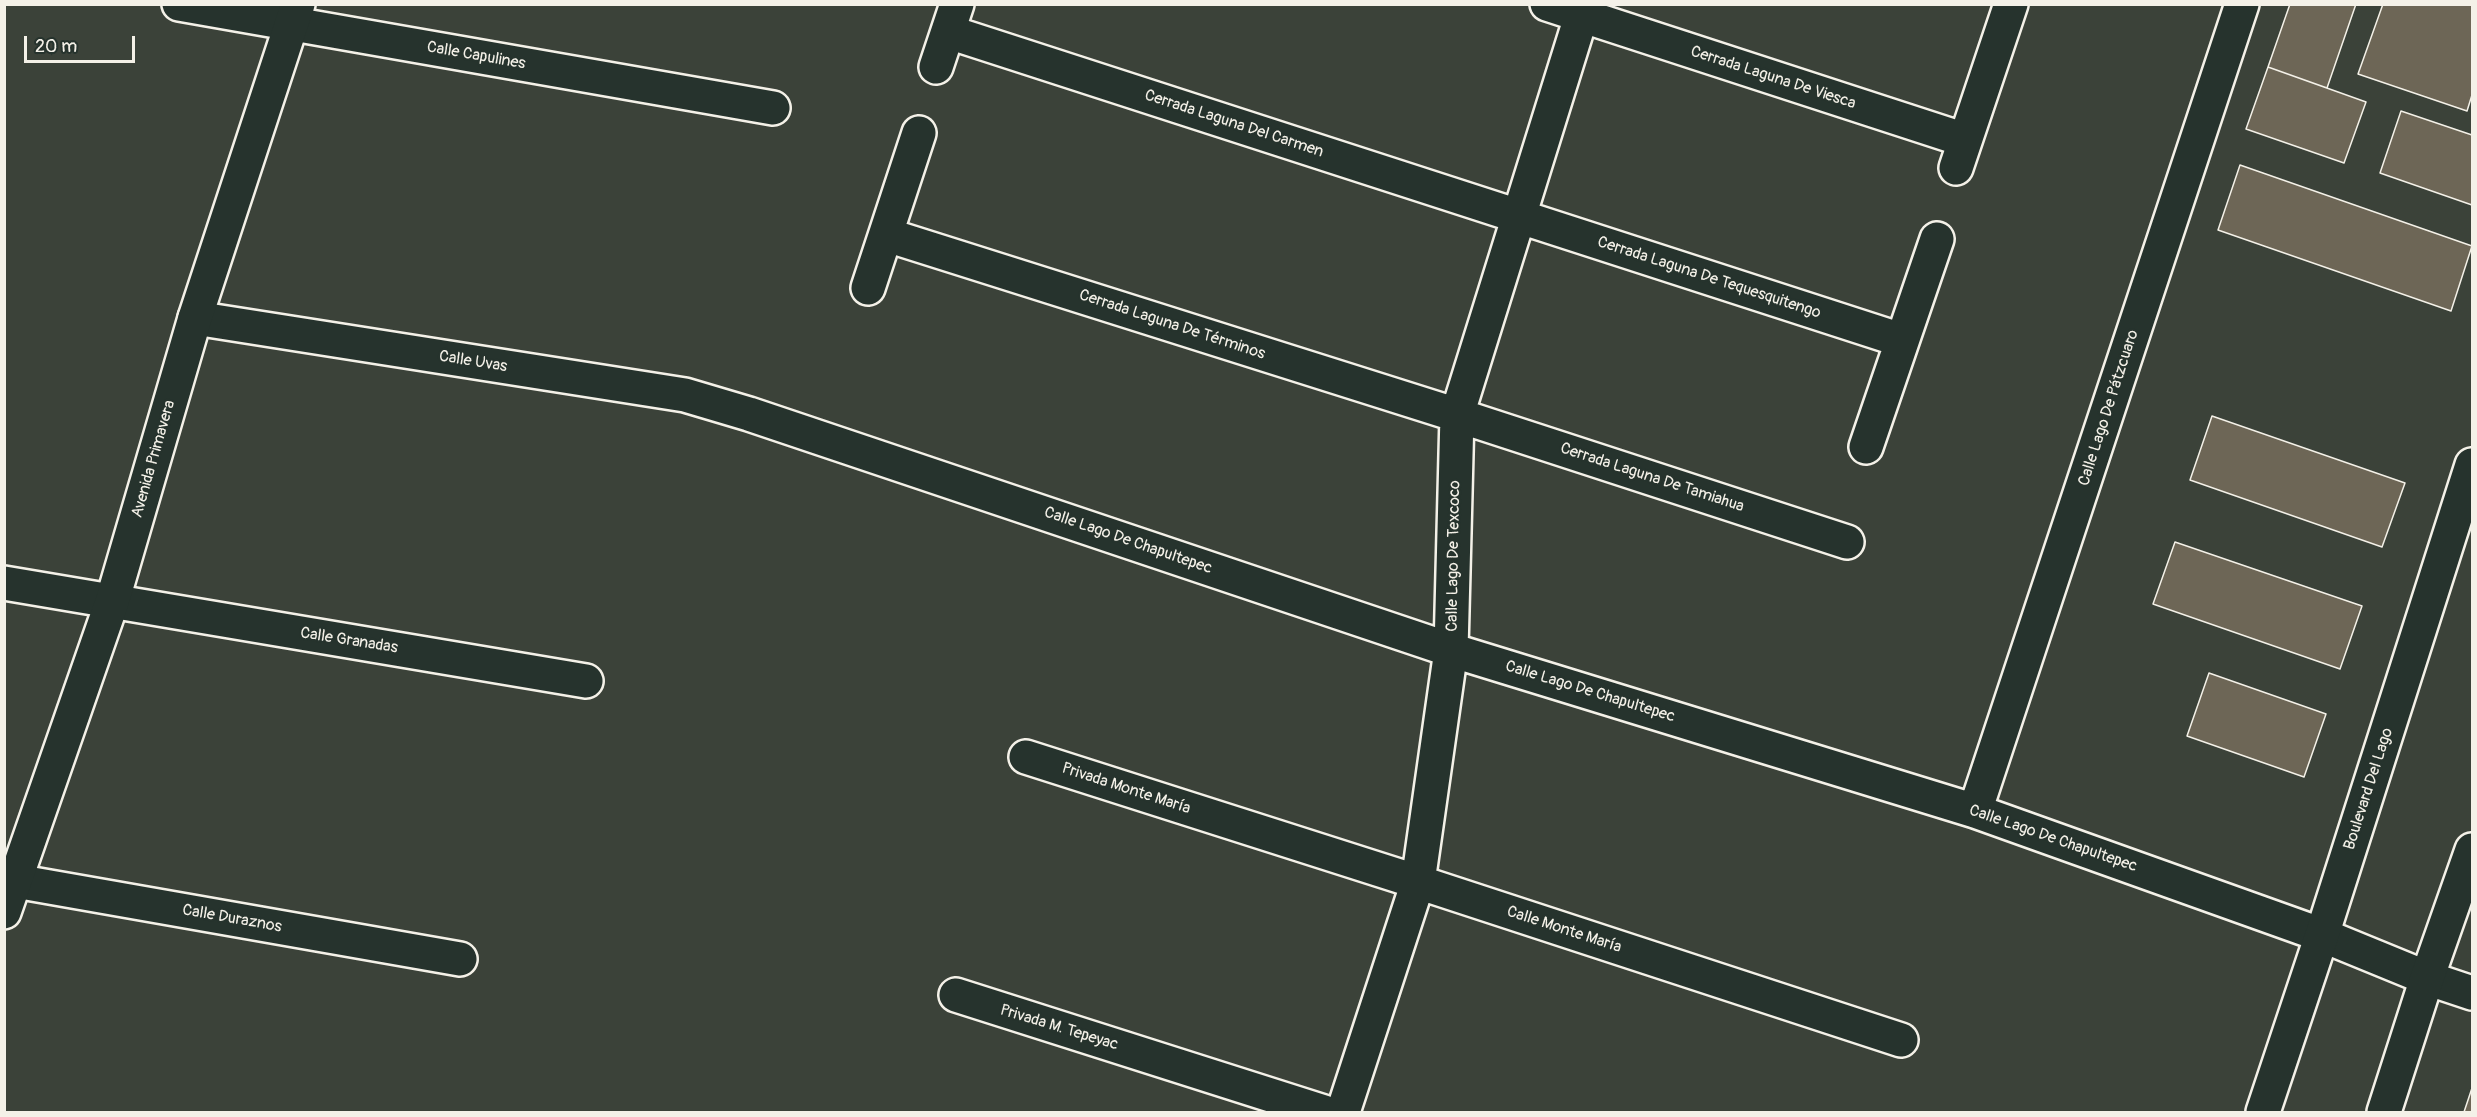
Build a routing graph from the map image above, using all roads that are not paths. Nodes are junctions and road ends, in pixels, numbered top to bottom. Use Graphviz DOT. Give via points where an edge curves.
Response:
graph roads {
  1 [pos="179,4"];
  2 [pos="1547,4"];
  3 [pos="2012,4"];
  4 [pos="2242,4"];
  5 [pos="1582,10"];
  6 [pos="295,14"];
  7 [pos="953,18"];
  8 [pos="936,67"];
  9 [pos="773,108"];
  10 [pos="919,133"];
  11 [pos="1518,216"];
  12 [pos="887,235"];
  13 [pos="1937,239"];
  14 [pos="868,288"];
  15 [pos="195,318"];
  16 [pos="1900,340"];
  17 [pos="749,414"];
  18 [pos="1457,415"];
  19 [pos="1866,447"];
  20 [pos="2472,465"];
  21 [pos="1847,542"];
  22 [pos="4,583"];
  23 [pos="112,602"];
  24 [pos="1451,650"];
  25 [pos="586,681"];
  26 [pos="1026,757"];
  27 [pos="1975,811"];
  28 [pos="1226,820"];
  29 [pos="2472,850"];
  30 [pos="10,880"];
  31 [pos="1418,882"];
  32 [pos="4,912"];
  33 [pos="2322,935"];
  34 [pos="460,958"];
  35 [pos="2427,978"];
  36 [pos="2472,993"];
  37 [pos="956,995"];
  38 [pos="1901,1040"];
  39 [pos="1324,1113"];
  40 [pos="1343,1113"];
  41 [pos="2263,1113"];
  42 [pos="2384,1113"];
  1 -- 6 [label="street, Calle Capulines"];
  2 -- 5 [label="street, Cerrada Laguna De Viesca"];
  3 -- 5 [label="street, Cerrada Laguna De Viesca" via="1960,154"];
  4 -- 27 [label="street, Calle Lago De Pátzcuaro"];
  5 -- 11 [label="street, Calle Lago De Texcoco"];
  6 -- 9 [label="street, Calle Capulines"];
  6 -- 15 [label="street, Avenida Primavera"];
  7 -- 8 [label="street, Cerrada Laguna Del Carmen"];
  7 -- 11 [label="street, Cerrada Laguna Del Carmen"];
  10 -- 12 [label="street"];
  11 -- 16 [label="street, Cerrada Laguna De Tequesquitengo"];
  11 -- 18 [label="street, Calle Lago De Texcoco"];
  12 -- 14 [label="street"];
  12 -- 18 [label="street, Cerrada Laguna De Términos"];
  13 -- 16 [label="street"];
  15 -- 17 [label="street, Calle Uvas" via="685,395"];
  15 -- 23 [label="street, Avenida Primavera"];
  16 -- 19 [label="street"];
  17 -- 24 [label="street, Calle Lago De Chapultepec"];
  18 -- 21 [label="street, Cerrada Laguna De Tamiahua"];
  18 -- 24 [label="street, Calle Lago De Texcoco"];
  20 -- 33 [label="street, Boulevard Del Lago"];
  22 -- 23 [label="street, Calle Granadas"];
  23 -- 25 [label="street, Calle Granadas"];
  23 -- 30 [label="street, Avenida Primavera"];
  24 -- 27 [label="street, Calle Lago De Chapultepec"];
  24 -- 31 [label="street, Calle Lago De Texcoco"];
  26 -- 28 [label="street, Privada Monte María"];
  27 -- 33 [label="street, Calle Lago De Chapultepec"];
  28 -- 31 [label="street, Calle Monte María"];
  29 -- 35 [label="street"];
  30 -- 32 [label="street, Avenida Primavera"];
  30 -- 34 [label="street, Calle Duraznos"];
  31 -- 38 [label="street, Calle Monte María"];
  31 -- 40 [label="street, Calle Lago De Texcoco"];
  33 -- 35 [label="street, Calle Lago De Chapultepec"];
  33 -- 41 [label="street, Boulevard Del Lago"];
  35 -- 36 [label="street, Calle Lago De Chapultepec"];
  35 -- 42 [label="street"];
  37 -- 39 [label="street, Privada M. Tepeyac"];
}
